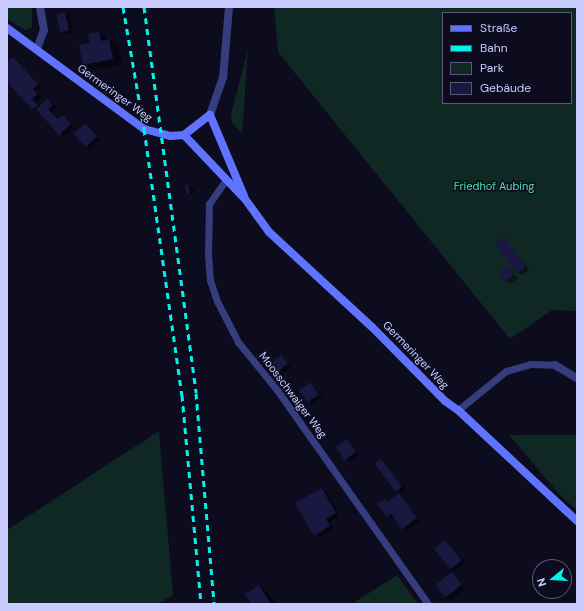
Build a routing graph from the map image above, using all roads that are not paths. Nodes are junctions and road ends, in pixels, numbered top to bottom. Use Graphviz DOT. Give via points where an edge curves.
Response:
graph roads {
  1 [pos="40,7"];
  2 [pos="229,7"];
  3 [pos="7,28"];
  4 [pos="37,49"];
  5 [pos="210,115"];
  6 [pos="184,135"];
  7 [pos="225,181"];
  8 [pos="245,199"];
  9 [pos="555,365"];
  10 [pos="577,378"];
  11 [pos="458,410"];
  12 [pos="577,521"];
  13 [pos="428,604"];
  1 -- 4 [label="street" via="44,30"];
  2 -- 5 [label="street" via="223,78"];
  3 -- 4 [label="street, Germeringer Weg"];
  4 -- 6 [label="street, Germeringer Weg" via="144,130 170,136"];
  5 -- 6 [label="street"];
  5 -- 8 [label="street, Germeringer Weg"];
  6 -- 7 [label="street, Germeringer Weg"];
  7 -- 8 [label="street, Germeringer Weg"];
  7 -- 13 [label="lane, Moosschwaiger Weg" via="209,204 210,280 217,301 238,342 277,390"];
  8 -- 11 [label="street, Germeringer Weg" via="269,232 372,327 445,401"];
  9 -- 10 [label="street"];
  9 -- 11 [label="lane" via="530,364 506,371"];
  11 -- 12 [label="street, Germeringer Weg"];
}
